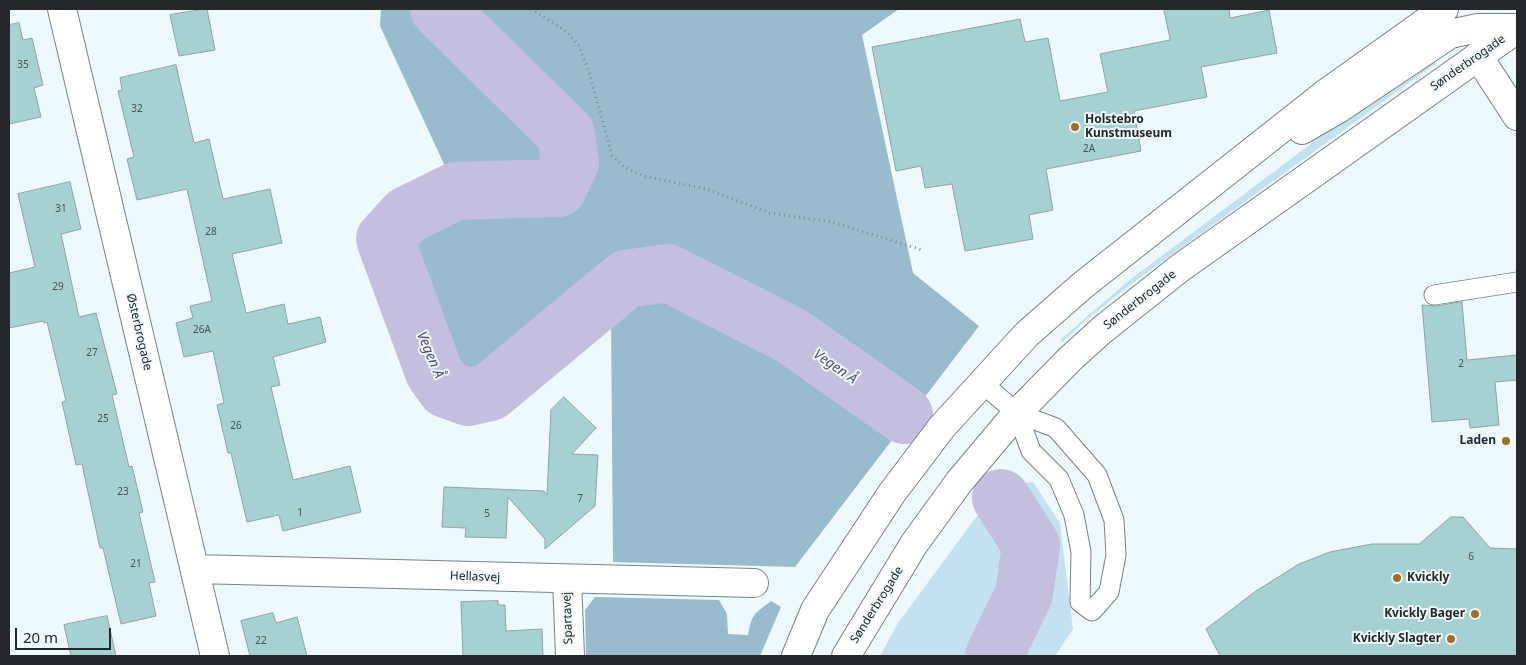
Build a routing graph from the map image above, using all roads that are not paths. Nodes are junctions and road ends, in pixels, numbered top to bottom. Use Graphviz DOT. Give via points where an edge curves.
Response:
graph roads {
  1 [pos="62,9"];
  2 [pos="1435,11"];
  3 [pos="1483,18"];
  4 [pos="1517,29"];
  5 [pos="1478,56"];
  6 [pos="1517,116"];
  7 [pos="1204,189"];
  8 [pos="1517,282"];
  9 [pos="1434,295"];
  10 [pos="982,383"];
  11 [pos="1017,413"];
  12 [pos="195,569"];
  13 [pos="567,580"];
  14 [pos="754,584"];
  15 [pos="215,656"];
  16 [pos="570,656"];
  17 [pos="796,656"];
  18 [pos="846,656"];
  1 -- 12 [label="street, Østerbrogade"];
  2 -- 7 [label="street"];
  3 -- 4 [label="street"];
  3 -- 5 [label="street"];
  3 -- 7 [label="street" via="1450,34 1338,109"];
  4 -- 5 [label="street, Sønderbrogade"];
  5 -- 6 [label="street"];
  5 -- 11 [label="street, Sønderbrogade" via="1180,268 1102,330"];
  7 -- 10 [label="street" via="1082,285 1027,334"];
  8 -- 9 [label="lane"];
  10 -- 11 [label="lane"];
  10 -- 17 [label="street" via="942,427 892,493 815,610"];
  11 -- 11 [label="lane" via="1030,451 1059,479 1074,515 1082,552 1080,602 1092,611 1110,592 1116,555 1114,520 1097,475 1056,428"];
  11 -- 18 [label="street, Sønderbrogade" via="959,482 914,544"];
  12 -- 13 [label="street, Hellasvej"];
  12 -- 15 [label="street, Østerbrogade"];
  13 -- 14 [label="street, Hellasvej"];
  13 -- 16 [label="street, Spartavej"];
}
